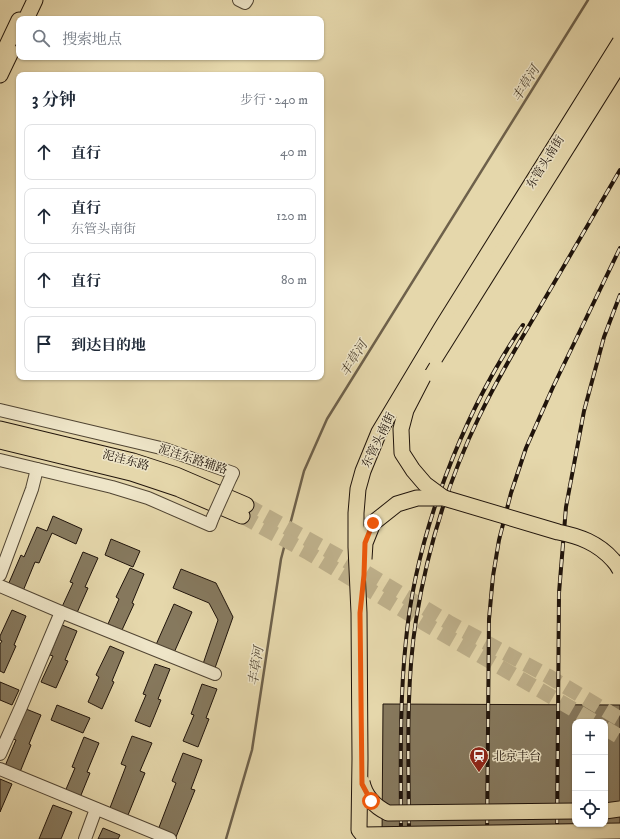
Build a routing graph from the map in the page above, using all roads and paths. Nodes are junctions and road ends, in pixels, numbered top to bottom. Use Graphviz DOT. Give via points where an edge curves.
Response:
graph roads {
  1 [pos="28,0"];
  2 [pos="36,0"];
  3 [pos="20,16"];
  4 [pos="28,16"];
  5 [pos="16,25"];
  6 [pos="16,41"];
  7 [pos="620,42"];
  8 [pos="0,60"];
  9 [pos="620,63"];
  10 [pos="0,75"];
  11 [pos="0,410"];
  12 [pos="0,429"];
  13 [pos="0,441"];
  14 [pos="0,460"];
  15 [pos="37,469"];
  16 [pos="444,498"];
  17 [pos="620,570"];
  18 [pos="0,575"];
  19 [pos="0,586"];
  20 [pos="61,612"];
  21 [pos="360,613"];
  22 [pos="215,674"];
  23 [pos="0,754"];
  24 [pos="360,760"];
  25 [pos="0,770"];
  26 [pos="96,809"];
  27 [pos="620,809"];
  28 [pos="572,811"];
  29 [pos="608,811"];
  30 [pos="620,831"];
  31 [pos="143,834"];
  32 [pos="85,839"];
  33 [pos="170,839"];
  1 -- 3 [label="main road"];
  2 -- 4 [label="main road"];
  5 -- 8 [label="main road"];
  6 -- 10 [label="main road"];
  7 -- 21 [label="main road, 东管头南街, bridge" via="379,432 358,489 356,547"];
  9 -- 16 [label="main road, 东管头南街, bridge" via="421,381 406,410 401,428 402,453 424,484"];
  11 -- 15 [label="street, 泥洼东路辅路, bridge" via="165,449 233,473 210,525 141,495"];
  12 -- 13 [label="main road, 泥洼东路" via="176,474 244,510 131,473"];
  14 -- 15 [label="street, 泥洼东路辅路"];
  15 -- 18 [label="street"];
  16 -- 17 [label="main road, bridge" via="574,535 595,544 608,554"];
  16 -- 21 [label="main road, bridge" via="417,498 397,504 373,523 365,543"];
  19 -- 20 [label="street"];
  20 -- 22 [label="street"];
  20 -- 23 [label="street"];
  21 -- 24 [label="main road, 东管头南街, bridge"];
  24 -- 28 [label="main road, bridge" via="362,784 371,801 388,813"];
  24 -- 30 [label="main road, 东管头南街, bridge" via="359,830 363,835"];
  25 -- 26 [label="street"];
  26 -- 31 [label="street"];
  26 -- 32 [label="street"];
  27 -- 29 [label="main road, bridge"];
  31 -- 33 [label="street"];
}
